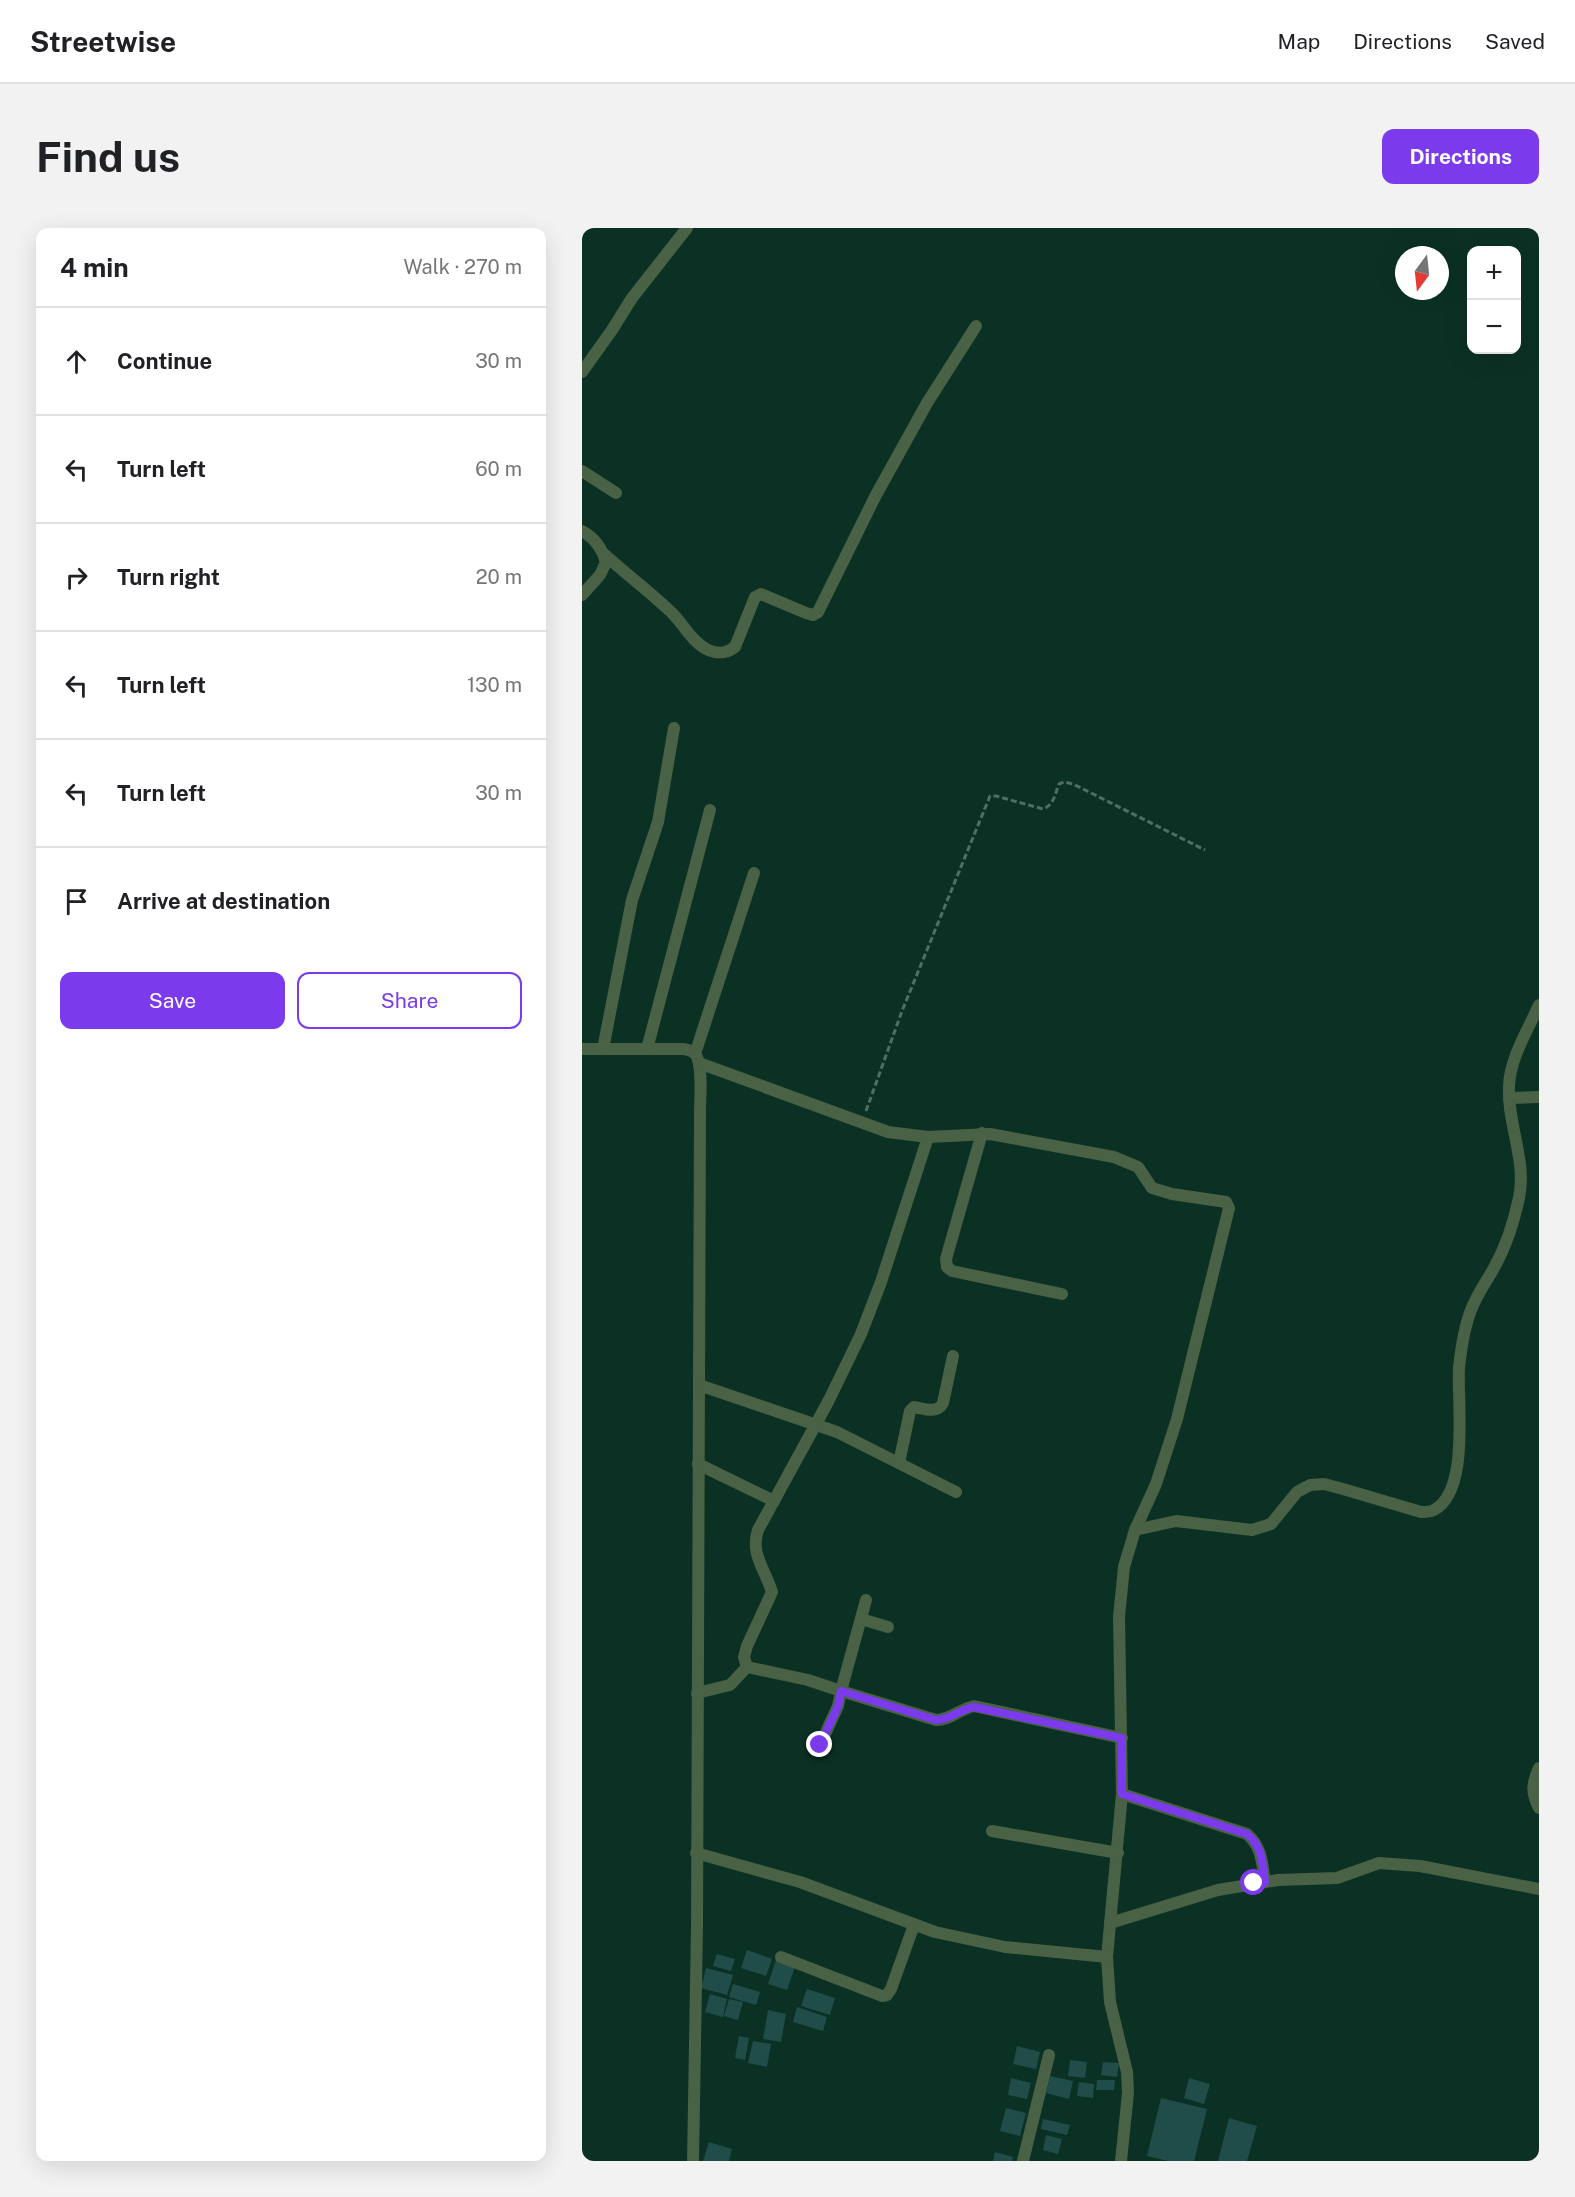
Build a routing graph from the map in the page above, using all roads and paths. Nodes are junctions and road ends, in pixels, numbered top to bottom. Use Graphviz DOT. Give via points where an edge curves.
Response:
graph roads {
  1 [pos="687,228"];
  2 [pos="976,326"];
  3 [pos="582,372"];
  4 [pos="582,471"];
  5 [pos="616,493"];
  6 [pos="582,531"];
  7 [pos="604,554"];
  8 [pos="582,595"];
  9 [pos="674,728"];
  10 [pos="711,810"];
  11 [pos="1205,850"];
  12 [pos="754,873"];
  13 [pos="1539,1005"];
  14 [pos="582,1049"];
  15 [pos="603,1049"];
  16 [pos="647,1049"];
  17 [pos="697,1059"];
  18 [pos="1539,1097"];
  19 [pos="1509,1098"];
  20 [pos="861,1124"];
  21 [pos="982,1133"];
  22 [pos="928,1137"];
  23 [pos="1062,1294"];
  24 [pos="953,1356"];
  25 [pos="699,1385"];
  26 [pos="815,1425"];
  27 [pos="899,1462"];
  28 [pos="698,1464"];
  29 [pos="956,1492"];
  30 [pos="774,1501"];
  31 [pos="1136,1530"];
  32 [pos="866,1600"];
  33 [pos="861,1619"];
  34 [pos="888,1627"];
  35 [pos="747,1667"];
  36 [pos="841,1691"];
  37 [pos="697,1693"];
  38 [pos="1122,1738"];
  39 [pos="820,1745"];
  40 [pos="1539,1768"];
  41 [pos="1122,1794"];
  42 [pos="1539,1808"];
  43 [pos="992,1832"];
  44 [pos="696,1853"];
  45 [pos="1118,1853"];
  46 [pos="1265,1882"];
  47 [pos="1539,1888"];
  48 [pos="1110,1923"];
  49 [pos="914,1925"];
  50 [pos="781,1957"];
  51 [pos="1107,1957"];
  52 [pos="1049,2055"];
  53 [pos="693,2161"];
  54 [pos="1023,2161"];
  55 [pos="1120,2161"];
  1 -- 3 [label="street" via="632,298"];
  2 -- 7 [label="street" via="876,495 818,612 806,613 760,594 755,597 735,647 720,653 708,650"];
  4 -- 5 [label="street"];
  6 -- 7 [label="street"];
  7 -- 8 [label="street" via="604,569"];
  9 -- 15 [label="street" via="654,834 632,900"];
  10 -- 16 [label="street"];
  11 -- 20 [label="path" via="1073,784 1059,784 1053,801 1043,809 990,796 906,1001"];
  12 -- 17 [label="street"];
  13 -- 19 [label="street" via="1513,1065"];
  14 -- 15 [label="street"];
  15 -- 16 [label="street"];
  16 -- 17 [label="street" via="691,1050"];
  17 -- 20 [label="street"];
  17 -- 25 [label="street"];
  18 -- 19 [label="street"];
  19 -- 31 [label="street" via="1521,1165 1519,1197 1508,1237 1470,1311 1464,1334 1456,1476 1442,1504 1433,1511 1421,1512 1324,1484 1310,1485 1298,1492 1271,1524 1252,1530 1176,1521"];
  20 -- 22 [label="street"];
  21 -- 22 [label="street"];
  21 -- 23 [label="street" via="945,1259 948,1267"];
  21 -- 31 [label="street" via="1114,1157 1138,1167 1152,1188 1226,1202 1229,1208 1176,1419 1156,1484"];
  22 -- 26 [label="street" via="861,1334"];
  24 -- 27 [label="street" via="940,1408 935,1411 914,1407 910,1411"];
  25 -- 26 [label="street"];
  25 -- 28 [label="street"];
  26 -- 27 [label="street"];
  26 -- 30 [label="street"];
  27 -- 29 [label="street"];
  28 -- 30 [label="street"];
  28 -- 37 [label="street"];
  30 -- 35 [label="street" via="754,1542 772,1592 747,1646"];
  31 -- 38 [label="street" via="1124,1567 1119,1617"];
  32 -- 33 [label="street"];
  33 -- 34 [label="street"];
  33 -- 36 [label="street"];
  35 -- 36 [label="street"];
  35 -- 37 [label="street" via="730,1685"];
  36 -- 38 [label="street" via="936,1720 974,1707"];
  36 -- 39 [label="street"];
  37 -- 44 [label="street"];
  38 -- 41 [label="street"];
  40 -- 42 [label="street" via="1533,1782 1533,1797"];
  41 -- 45 [label="street"];
  41 -- 46 [label="street" via="1247,1834 1260,1849"];
  43 -- 45 [label="street"];
  44 -- 49 [label="street" via="789,1878"];
  44 -- 53 [label="street"];
  45 -- 48 [label="street"];
  46 -- 47 [label="street" via="1337,1878 1379,1863 1420,1866"];
  46 -- 48 [label="street" via="1218,1890"];
  48 -- 51 [label="street"];
  49 -- 50 [label="street" via="887,1995"];
  49 -- 51 [label="street" via="1005,1947"];
  51 -- 55 [label="street" via="1110,2002 1127,2072"];
  52 -- 54 [label="street"];
}
